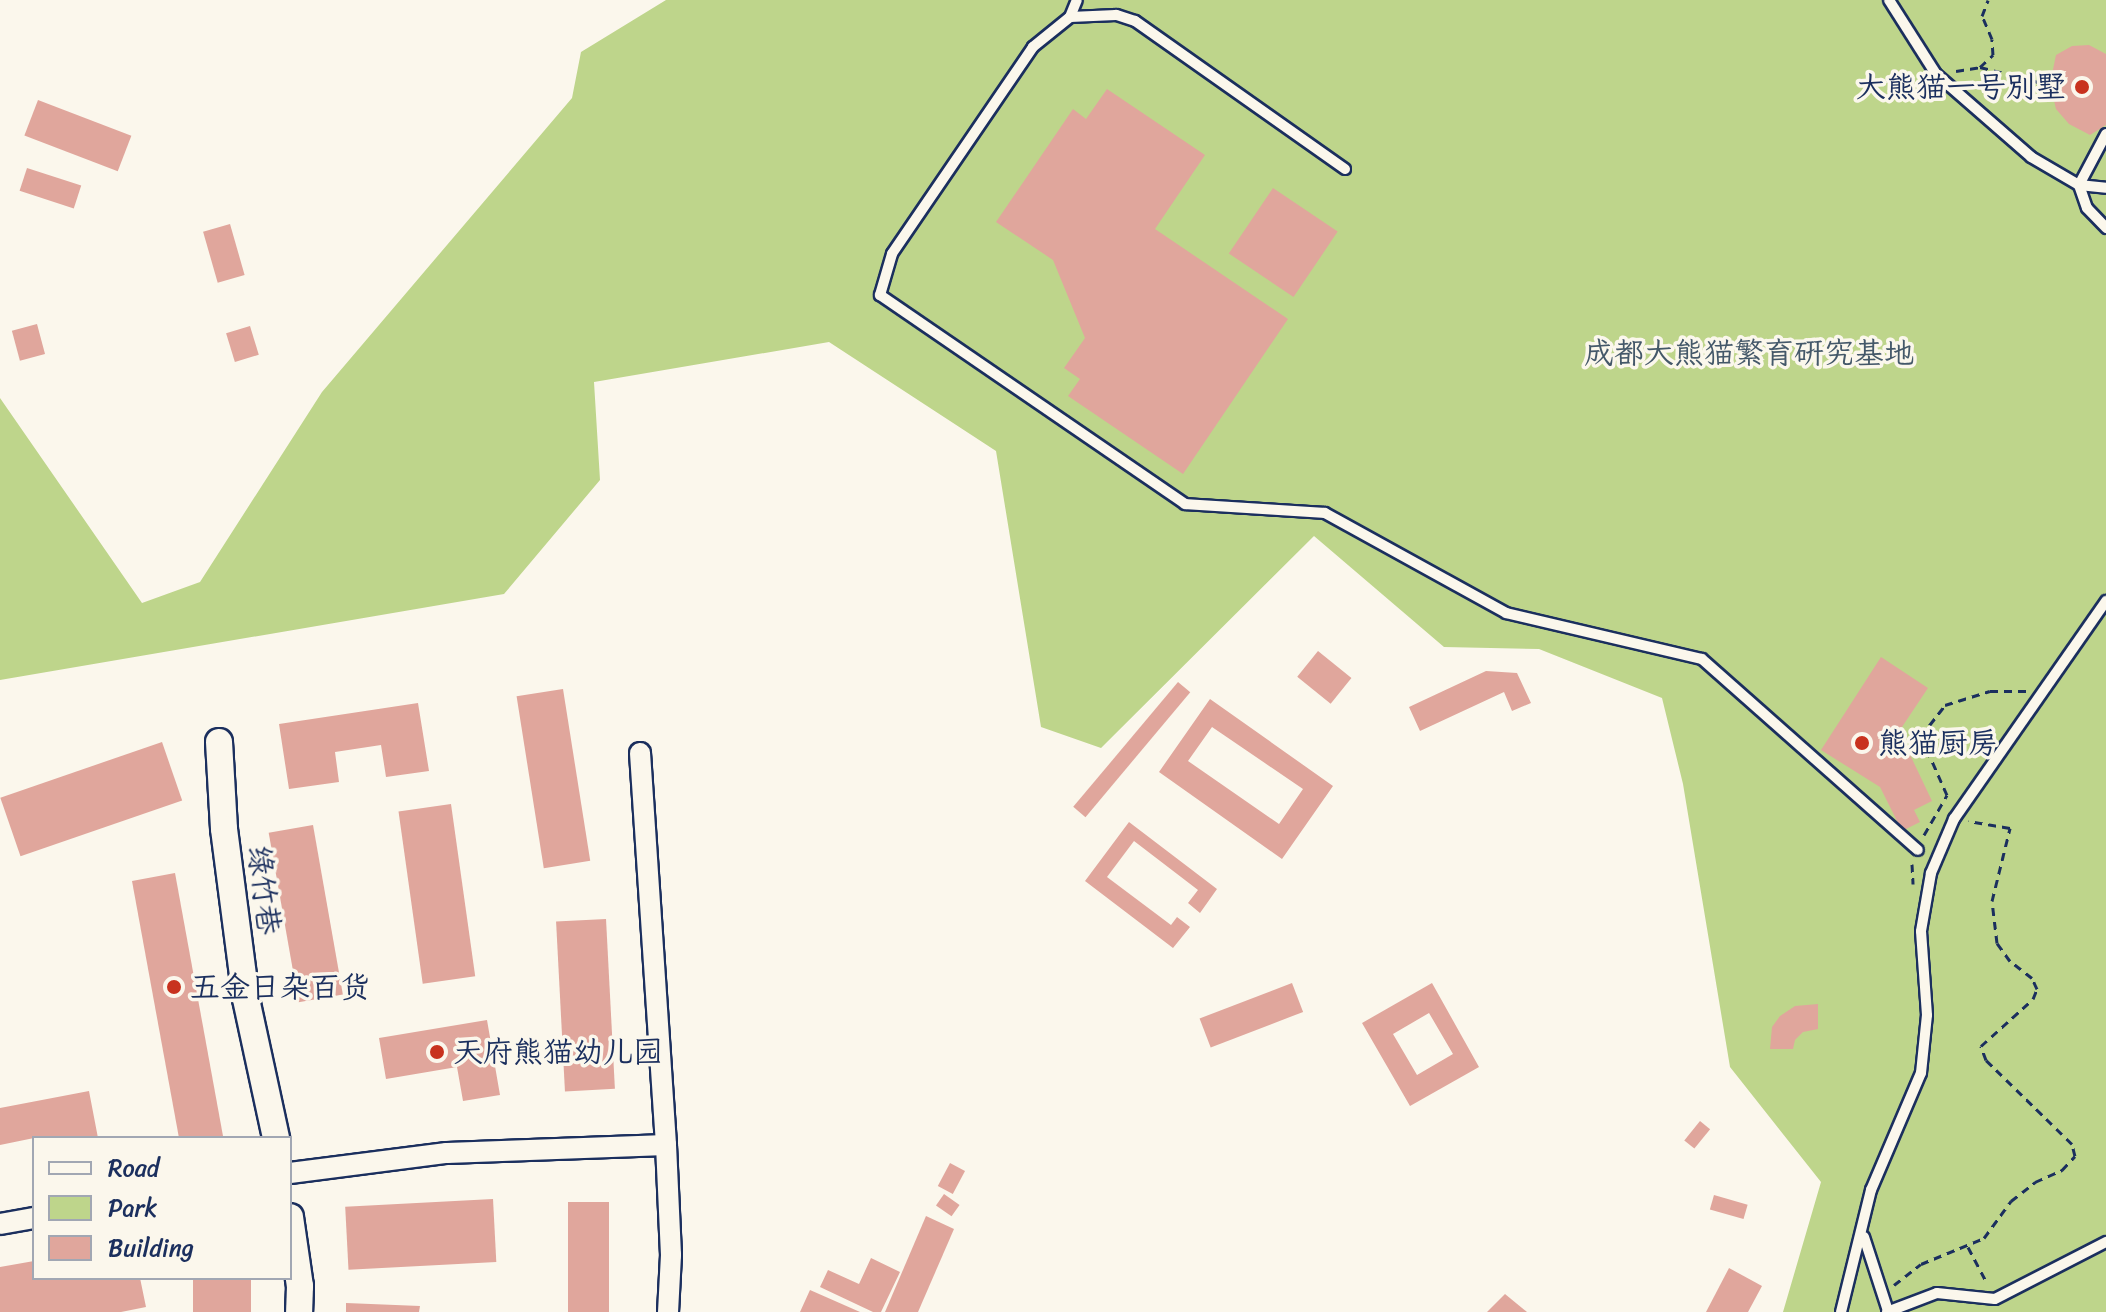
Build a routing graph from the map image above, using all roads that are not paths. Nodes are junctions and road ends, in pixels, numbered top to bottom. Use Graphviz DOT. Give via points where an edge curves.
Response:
graph roads {
  1 [pos="1077,0"];
  2 [pos="1889,0"];
  3 [pos="1070,17"];
  4 [pos="2106,134"];
  5 [pos="1345,169"];
  6 [pos="2079,185"];
  7 [pos="2106,188"];
  8 [pos="2106,228"];
  9 [pos="2106,601"];
  10 [pos="219,742"];
  11 [pos="640,753"];
  12 [pos="1918,850"];
  13 [pos="276,1136"];
  14 [pos="666,1145"];
  15 [pos="292,1173"];
  16 [pos="32,1218"];
  17 [pos="0,1224"];
  18 [pos="292,1231"];
  19 [pos="1863,1233"];
  20 [pos="2106,1242"];
  21 [pos="1888,1311"];
  22 [pos="299,1312"];
  23 [pos="668,1312"];
  24 [pos="1841,1312"];
  1 -- 3 [label="lane"];
  2 -- 6 [label="lane" via="1936,74 2031,157"];
  3 -- 5 [label="lane" via="1116,15 1135,21"];
  3 -- 12 [label="lane" via="1033,47 892,254 880,295 1185,504 1325,513 1506,613 1702,659"];
  4 -- 6 [label="lane"];
  6 -- 7 [label="lane"];
  6 -- 8 [label="lane" via="2087,208"];
  9 -- 19 [label="lane" via="1954,819 1931,873 1921,931 1927,1015 1921,1073 1871,1190"];
  10 -- 13 [label="street, 绿竹巷" via="224,829 246,999"];
  11 -- 14 [label="street"];
  14 -- 15 [label="street" via="447,1153"];
  14 -- 23 [label="street"];
  16 -- 17 [label="street"];
  18 -- 22 [label="street"];
  19 -- 21 [label="lane"];
  19 -- 24 [label="lane"];
  20 -- 21 [label="lane" via="1995,1299 1937,1293"];
}
